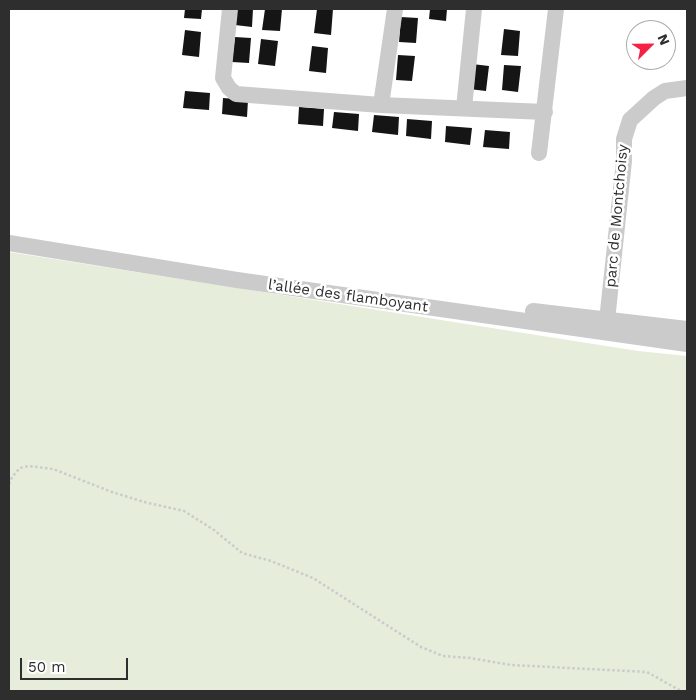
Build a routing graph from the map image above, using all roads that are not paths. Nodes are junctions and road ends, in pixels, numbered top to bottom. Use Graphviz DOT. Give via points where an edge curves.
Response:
graph roads {
  1 [pos="230,9"];
  2 [pos="395,9"];
  3 [pos="474,9"];
  4 [pos="556,9"];
  5 [pos="687,88"];
  6 [pos="381,105"];
  7 [pos="464,108"];
  8 [pos="545,112"];
  9 [pos="539,153"];
  10 [pos="9,234"];
  11 [pos="9,243"];
  12 [pos="607,327"];
  13 [pos="687,329"];
  14 [pos="687,344"];
  1 -- 6 [label="street" via="222,78 236,94"];
  2 -- 6 [label="street"];
  3 -- 7 [label="street"];
  4 -- 8 [label="street"];
  5 -- 12 [label="street, parc de Montchoisy" via="665,91 630,120 624,139"];
  6 -- 7 [label="street"];
  7 -- 8 [label="street"];
  8 -- 9 [label="street"];
  10 -- 12 [label="street, l’allée des flamboyant"];
  11 -- 12 [label="street, l’allée des flamboyant" via="237,280"];
  12 -- 13 [label="street, l’allée des flamboyant"];
  12 -- 14 [label="street, l’allée des flamboyant"];
}
